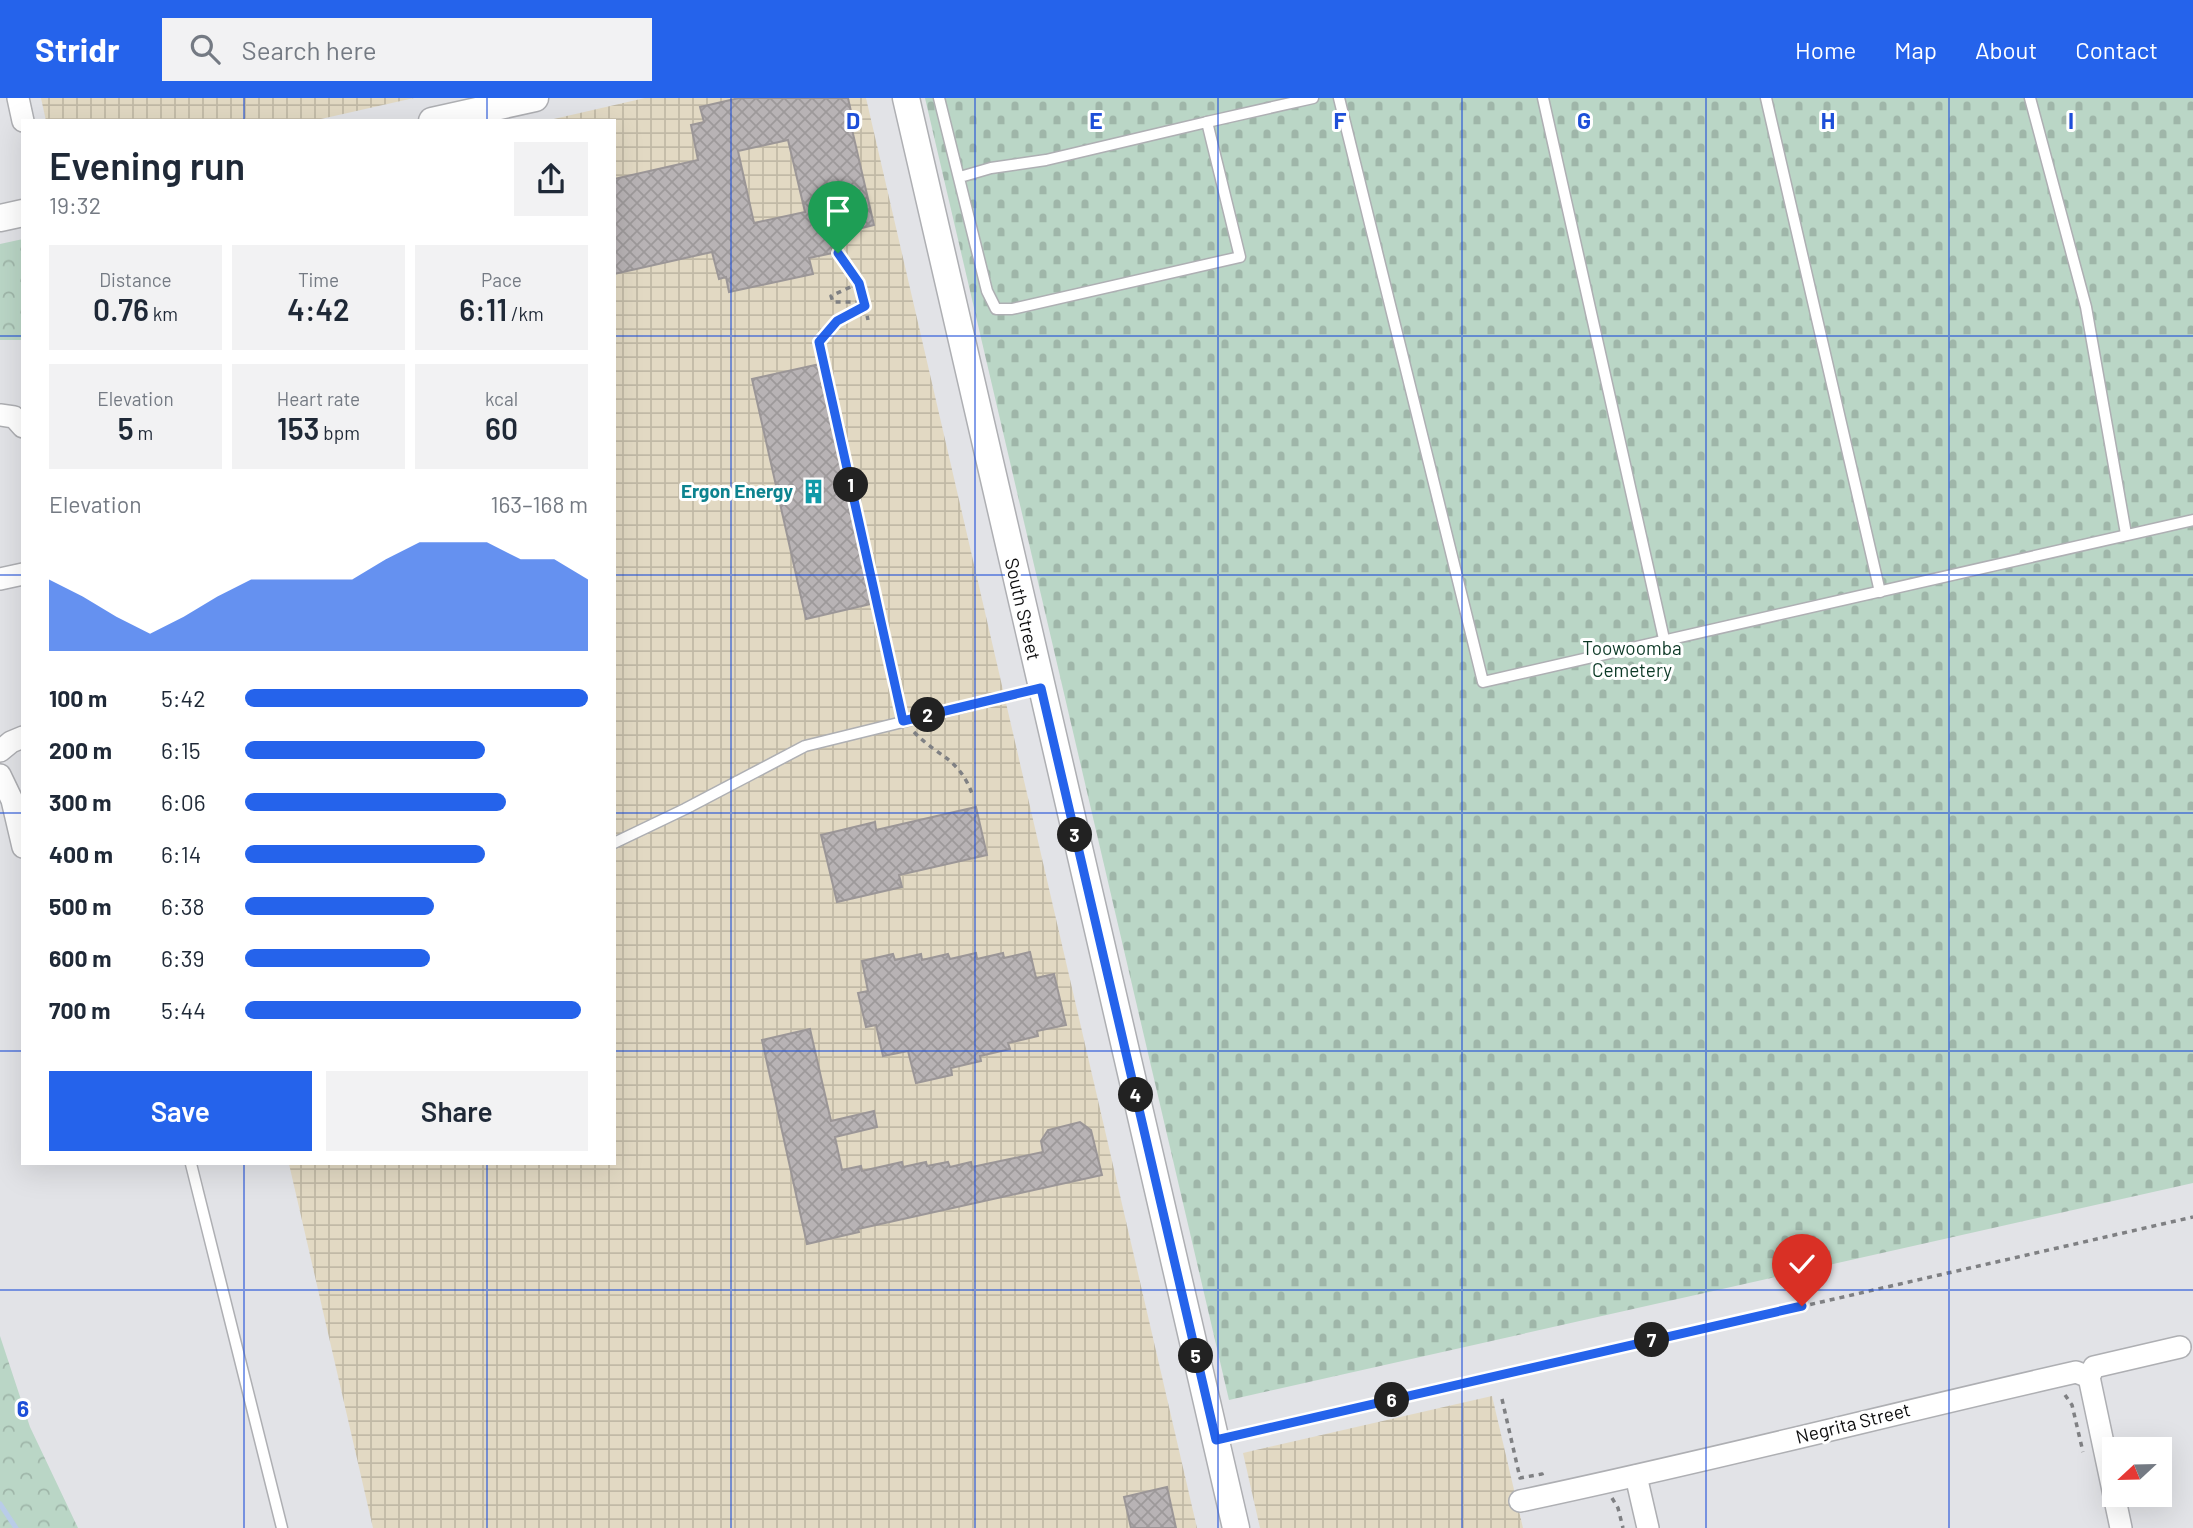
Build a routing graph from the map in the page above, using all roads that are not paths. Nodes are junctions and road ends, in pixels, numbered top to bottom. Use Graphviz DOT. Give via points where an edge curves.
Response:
graph roads {
  1 [pos="18,98"];
  2 [pos="535,98"];
  3 [pos="906,98"];
  4 [pos="939,98"];
  5 [pos="1313,98"];
  6 [pos="1339,98"];
  7 [pos="1542,98"];
  8 [pos="1766,98"];
  9 [pos="2030,98"];
  10 [pos="23,119"];
  11 [pos="441,119"];
  12 [pos="1207,122"];
  13 [pos="960,177"];
  14 [pos="21,213"];
  15 [pos="0,218"];
  16 [pos="0,415"];
  17 [pos="21,425"];
  18 [pos="2193,520"];
  19 [pos="2126,534"];
  20 [pos="21,574"];
  21 [pos="0,579"];
  22 [pos="1880,592"];
  23 [pos="1664,639"];
  24 [pos="1041,688"];
  25 [pos="21,738"];
  26 [pos="0,751"];
  27 [pos="0,775"];
  28 [pos="21,838"];
  29 [pos="616,842"];
  30 [pos="191,1165"];
  31 [pos="2180,1347"];
  32 [pos="2089,1377"];
  33 [pos="1636,1476"];
  34 [pos="1520,1501"];
  35 [pos="282,1528"];
  36 [pos="1236,1528"];
  37 [pos="1648,1528"];
  38 [pos="2121,1528"];
  1 -- 10 [label="street"];
  2 -- 11 [label="street"];
  3 -- 24 [label="street, South Street"];
  4 -- 13 [label="lane"];
  5 -- 12 [label="lane"];
  6 -- 23 [label="lane" via="1483,682"];
  7 -- 23 [label="lane"];
  8 -- 22 [label="lane"];
  9 -- 19 [label="lane" via="2086,307"];
  12 -- 13 [label="lane"];
  12 -- 13 [label="lane" via="1240,257 1012,309 996,309 987,291"];
  14 -- 15 [label="street"];
  16 -- 17 [label="street" via="14,417"];
  18 -- 19 [label="lane"];
  19 -- 22 [label="lane"];
  20 -- 21 [label="street"];
  22 -- 23 [label="lane"];
  24 -- 29 [label="lane" via="805,746"];
  24 -- 36 [label="street, South Street"];
  25 -- 26 [label="street"];
  27 -- 28 [label="street" via="12,800"];
  30 -- 35 [label="lane"];
  31 -- 32 [label="street, Negrita Street" via="2094,1367"];
  32 -- 33 [label="street, Negrita Street" via="2076,1372"];
  32 -- 38 [label="street"];
  33 -- 34 [label="street, Negrita Street"];
  33 -- 37 [label="street"];
}
